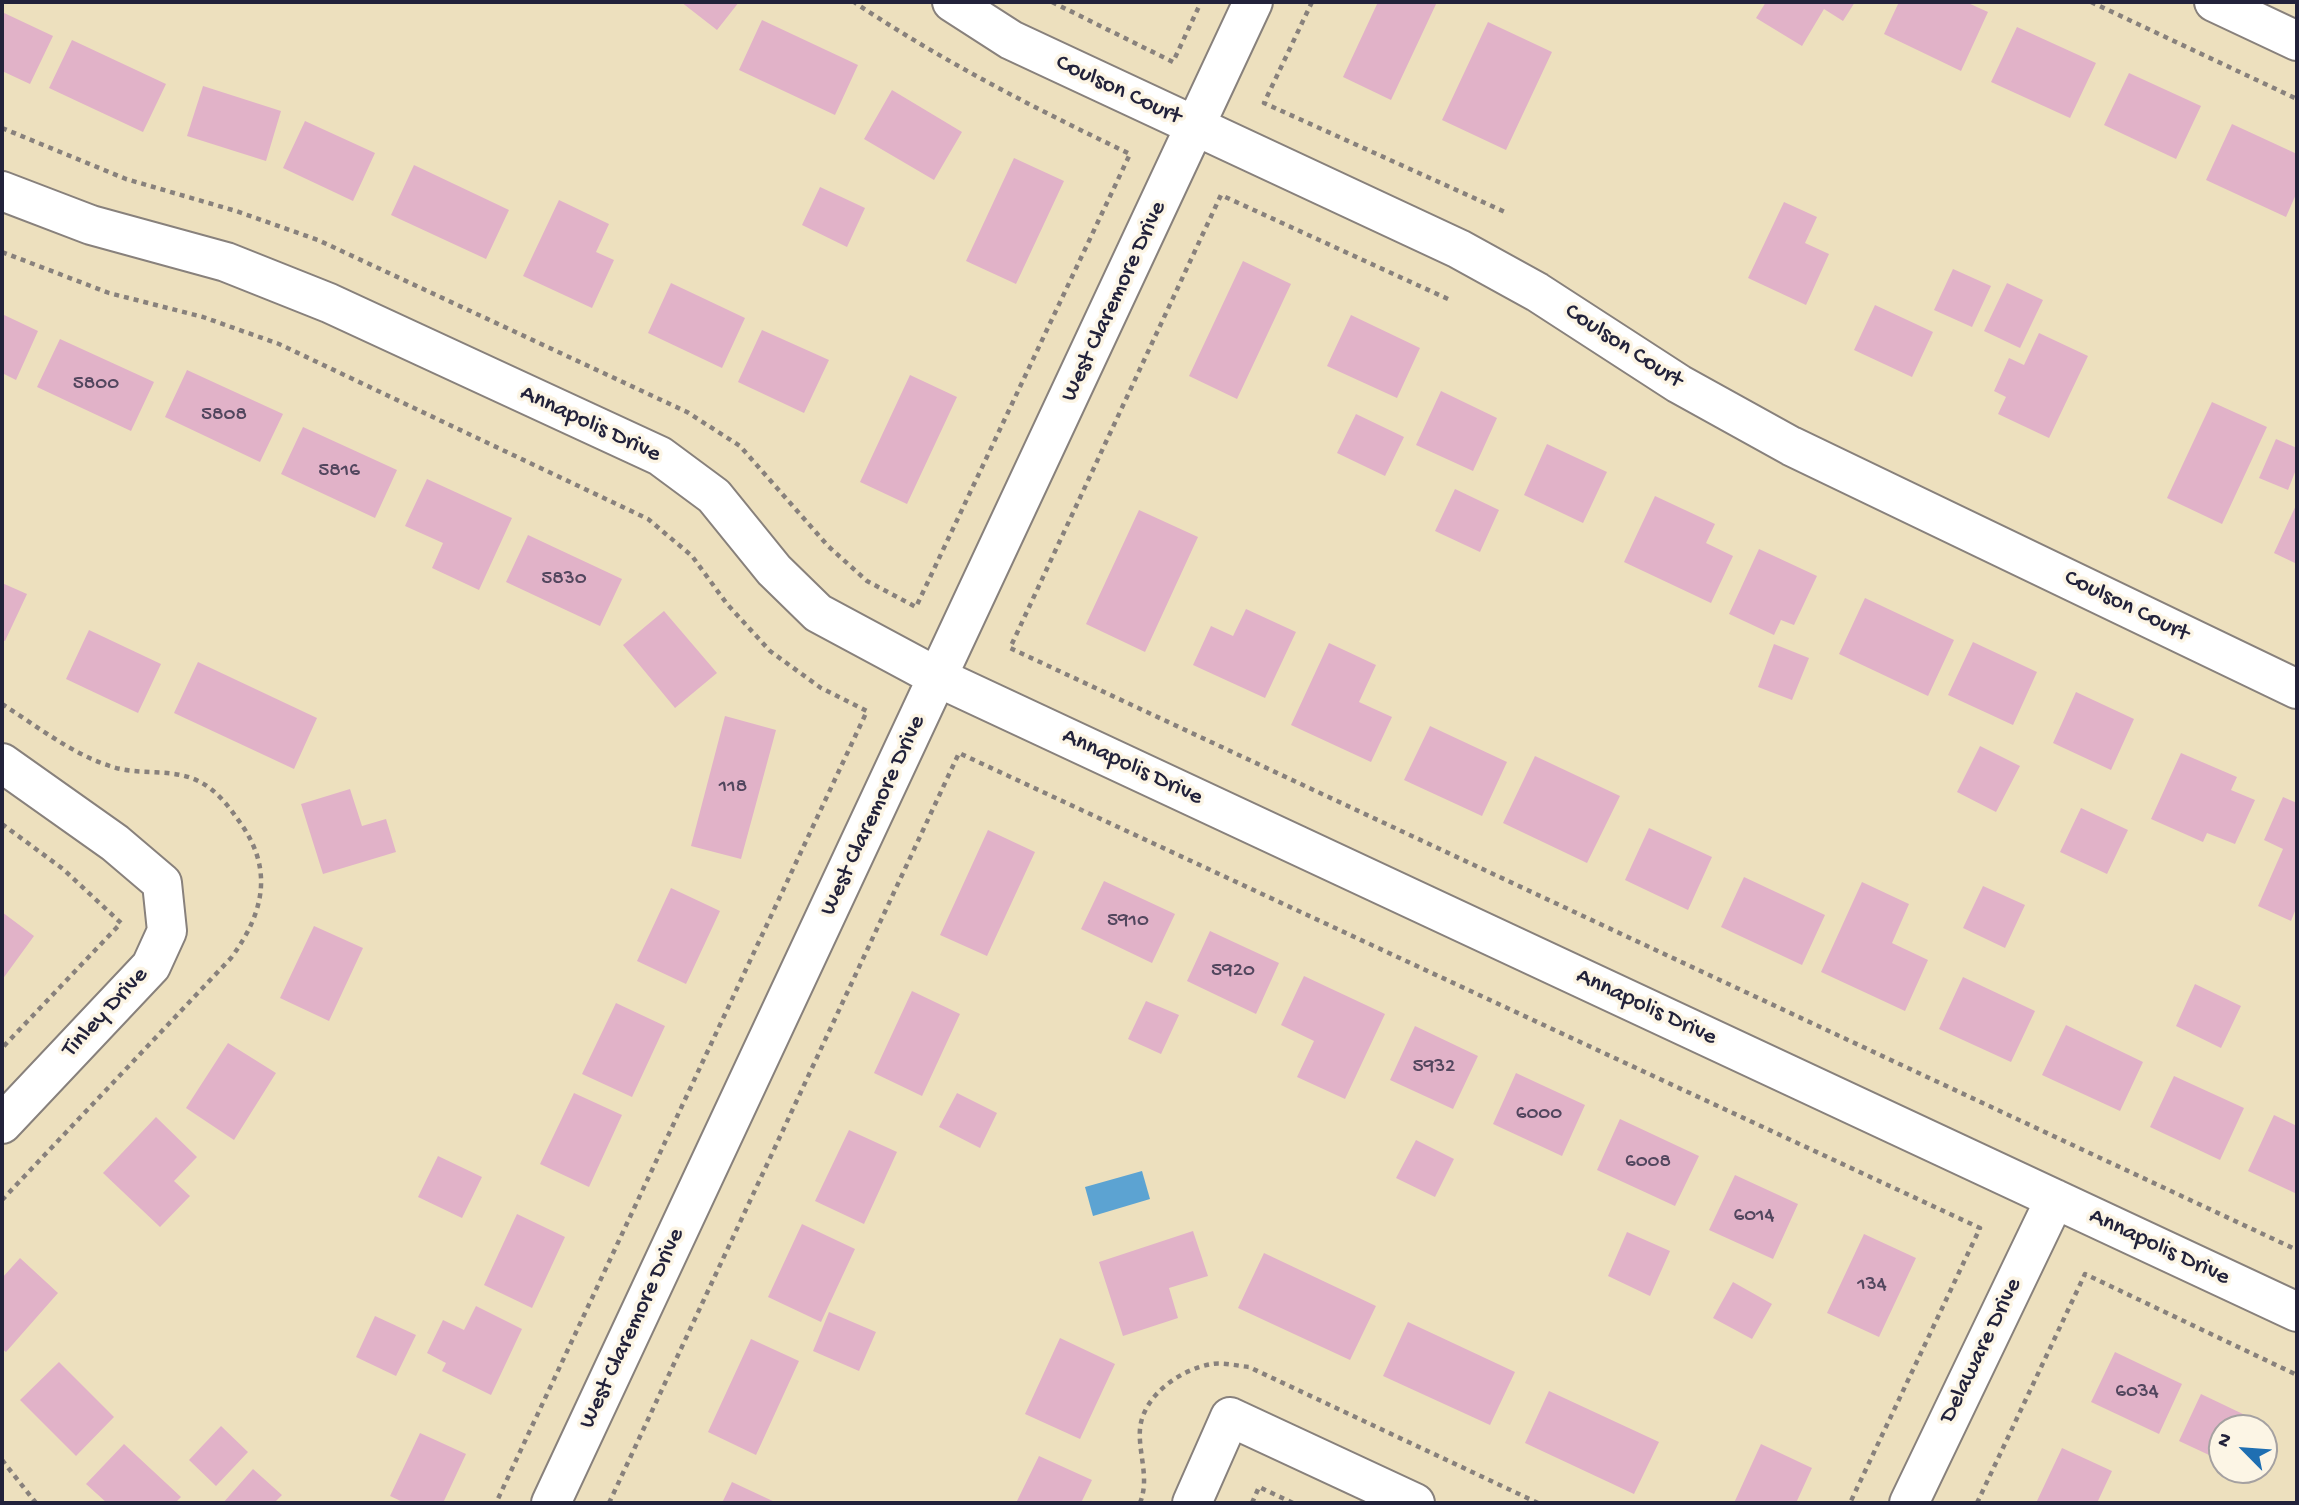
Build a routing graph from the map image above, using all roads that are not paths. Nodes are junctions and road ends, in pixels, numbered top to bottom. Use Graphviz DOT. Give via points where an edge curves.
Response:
graph roads {
  1 [pos="951,2"];
  2 [pos="1253,2"];
  3 [pos="2214,2"];
  4 [pos="2297,41"];
  5 [pos="1197,128"];
  6 [pos="2,191"];
  7 [pos="939,678"];
  8 [pos="2297,689"];
  9 [pos="2,763"];
  10 [pos="2,1124"];
  11 [pos="2055,1199"];
  12 [pos="2297,1312"];
  13 [pos="551,1503"];
  14 [pos="1192,1503"];
  15 [pos="1415,1503"];
  16 [pos="1909,1503"];
  1 -- 5 [label="street, Coulson Court" via="1011,40"];
  2 -- 5 [label="street, West Claremore Drive"];
  3 -- 4 [label="street"];
  5 -- 7 [label="street, West Claremore Drive"];
  5 -- 8 [label="street, Coulson Court" via="1459,249 1537,292 1679,384 1791,446"];
  6 -- 7 [label="street, Annapolis Drive" via="91,225 226,261 329,303 660,456 714,496 774,570 818,613"];
  7 -- 11 [label="street, Annapolis Drive"];
  7 -- 13 [label="street, West Claremore Drive"];
  9 -- 10 [label="street, Tinley Drive" via="115,843 162,883 167,931 151,966"];
  11 -- 12 [label="street, Annapolis Drive"];
  11 -- 16 [label="street, Delaware Drive"];
  14 -- 15 [label="street" via="1230,1417"];
}
